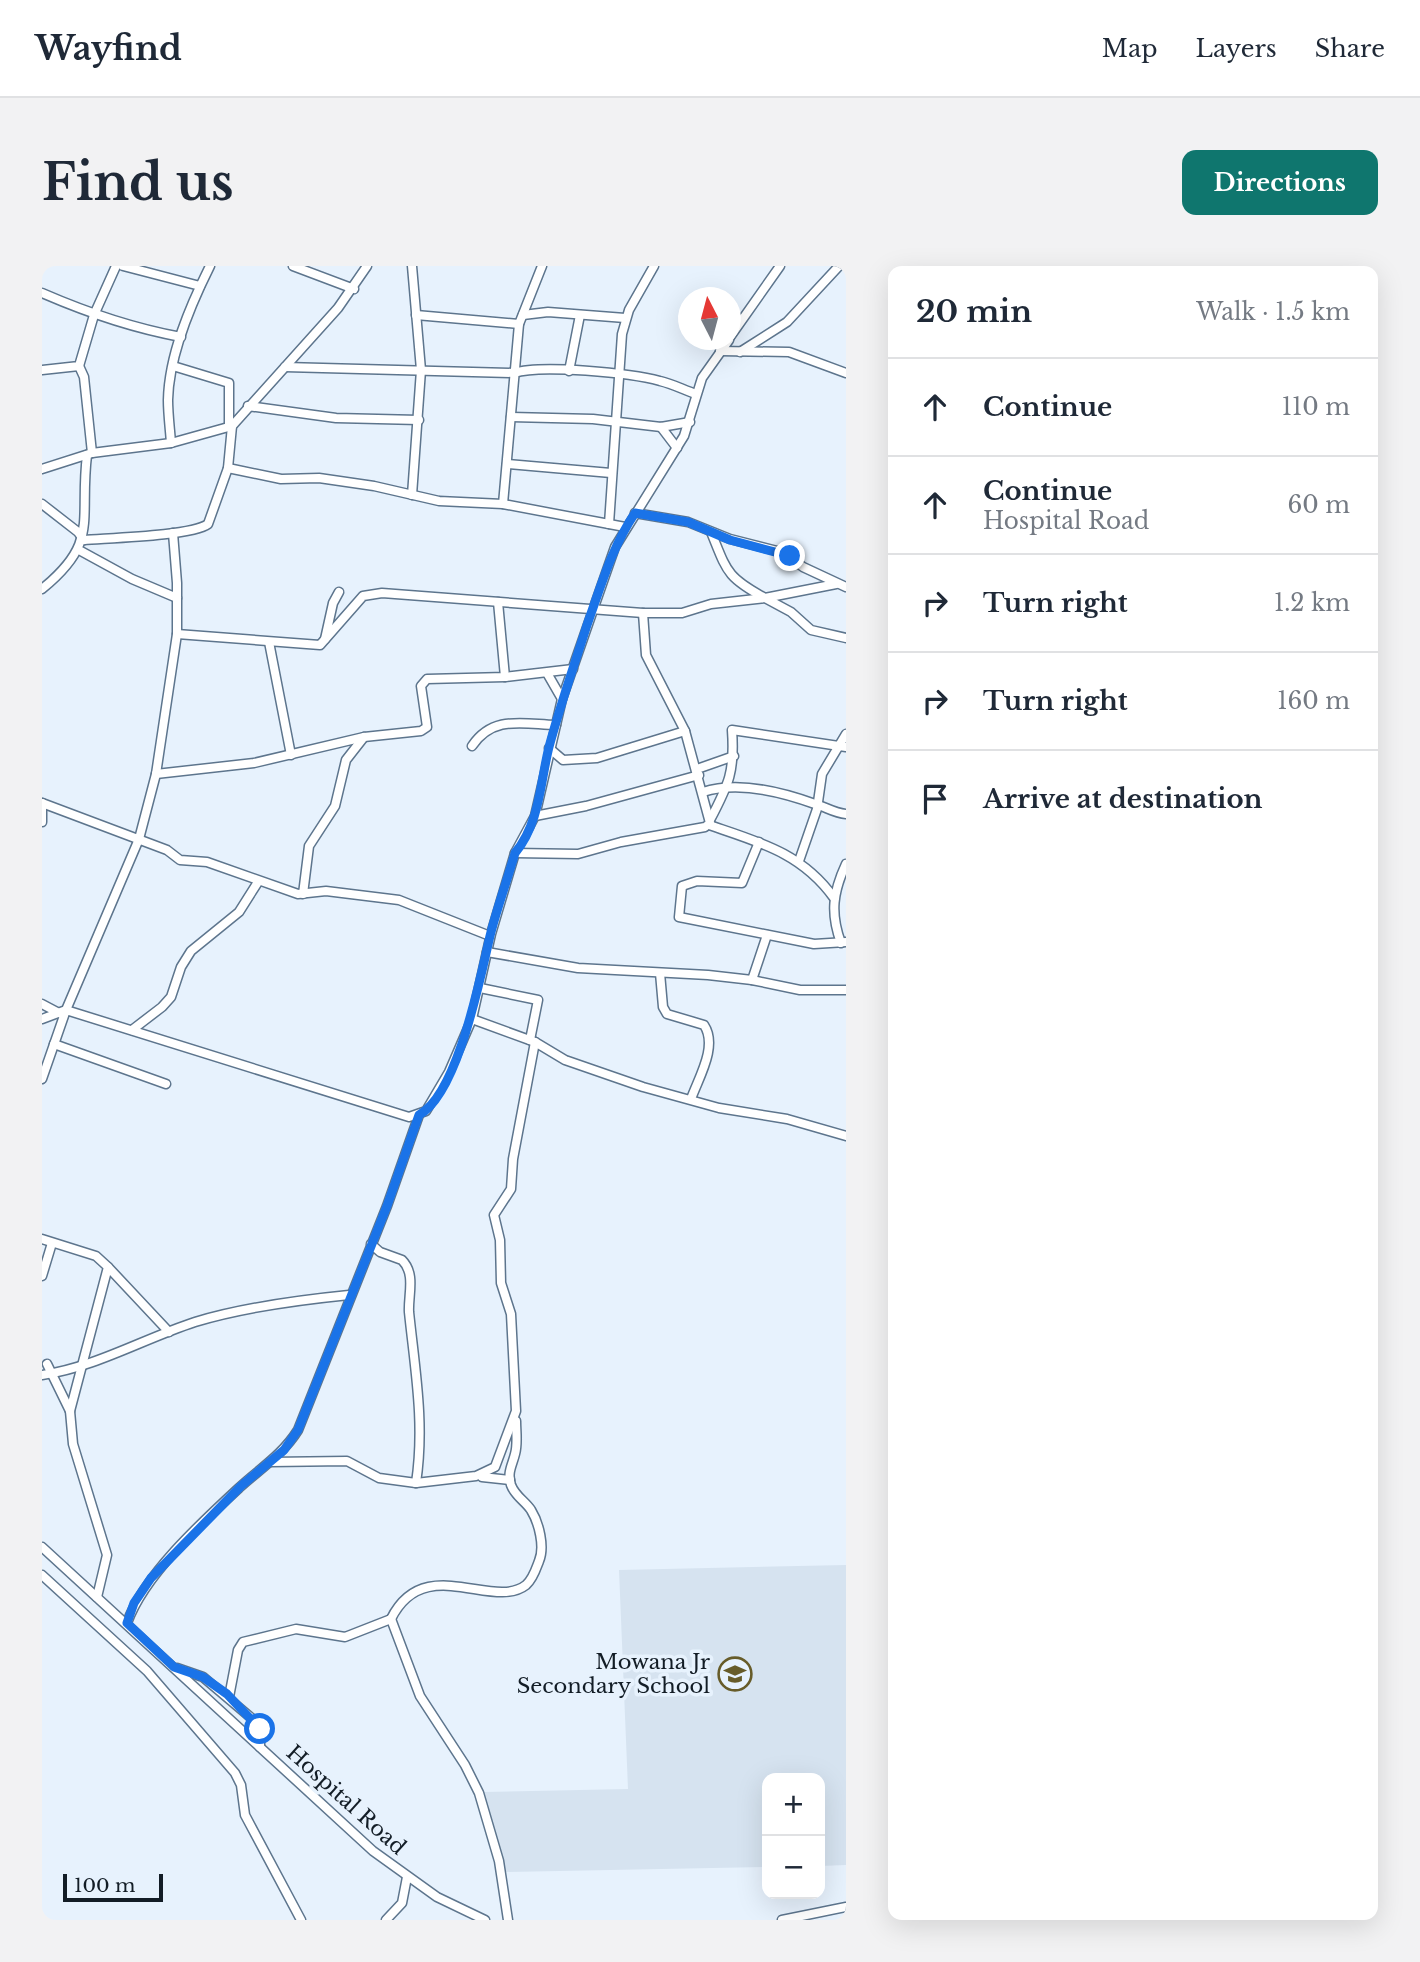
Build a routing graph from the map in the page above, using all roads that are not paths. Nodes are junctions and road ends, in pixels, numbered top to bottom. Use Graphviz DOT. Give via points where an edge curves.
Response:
graph roads {
  1 [pos="116,266"];
  2 [pos="123,266"];
  3 [pos="210,266"];
  4 [pos="293,266"];
  5 [pos="367,266"];
  6 [pos="412,266"];
  7 [pos="542,266"];
  8 [pos="654,266"];
  9 [pos="780,266"];
  10 [pos="839,266"];
  11 [pos="315,270"];
  12 [pos="200,286"];
  13 [pos="354,289"];
  14 [pos="42,293"];
  15 [pos="416,315"];
  16 [pos="523,315"];
  17 [pos="580,315"];
  18 [pos="94,316"];
  19 [pos="625,318"];
  20 [pos="741,322"];
  21 [pos="519,324"];
  22 [pos="181,337"];
  23 [pos="720,352"];
  24 [pos="740,352"];
  25 [pos="79,366"];
  26 [pos="173,366"];
  27 [pos="285,367"];
  28 [pos="42,370"];
  29 [pos="421,370"];
  30 [pos="569,371"];
  31 [pos="514,373"];
  32 [pos="846,373"];
  33 [pos="619,375"];
  34 [pos="696,394"];
  35 [pos="248,406"];
  36 [pos="511,417"];
  37 [pos="419,420"];
  38 [pos="615,422"];
  39 [pos="690,422"];
  40 [pos="230,426"];
  41 [pos="661,427"];
  42 [pos="171,443"];
  43 [pos="677,448"];
  44 [pos="89,454"];
  45 [pos="507,464"];
  46 [pos="228,468"];
  47 [pos="42,469"];
  48 [pos="611,473"];
  49 [pos="412,495"];
  50 [pos="42,504"];
  51 [pos="503,504"];
  52 [pos="635,513"];
  53 [pos="609,524"];
  54 [pos="625,527"];
  55 [pos="711,532"];
  56 [pos="173,533"];
  57 [pos="84,540"];
  58 [pos="79,550"];
  59 [pos="843,584"];
  60 [pos="42,589"];
  61 [pos="339,592"];
  62 [pos="177,598"];
  63 [pos="765,598"];
  64 [pos="498,602"];
  65 [pos="592,611"];
  66 [pos="643,613"];
  67 [pos="177,634"];
  68 [pos="846,638"];
  69 [pos="270,642"];
  70 [pos="325,642"];
  71 [pos="573,669"];
  72 [pos="547,673"];
  73 [pos="505,677"];
  74 [pos="562,699"];
  75 [pos="555,725"];
  76 [pos="685,731"];
  77 [pos="846,734"];
  78 [pos="364,737"];
  79 [pos="342,743"];
  80 [pos="472,746"];
  81 [pos="842,746"];
  82 [pos="549,748"];
  83 [pos="350,753"];
  84 [pos="291,755"];
  85 [pos="734,756"];
  86 [pos="698,772"];
  87 [pos="156,774"];
  88 [pos="729,786"];
  89 [pos="703,792"];
  90 [pos="42,803"];
  91 [pos="818,804"];
  92 [pos="52,807"];
  93 [pos="846,814"];
  94 [pos="535,816"];
  95 [pos="43,820"];
  96 [pos="709,822"];
  97 [pos="139,839"];
  98 [pos="758,842"];
  99 [pos="515,853"];
  100 [pos="799,861"];
  101 [pos="846,863"];
  102 [pos="258,882"];
  103 [pos="303,894"];
  104 [pos="834,898"];
  105 [pos="768,935"];
  106 [pos="491,936"];
  107 [pos="843,943"];
  108 [pos="487,952"];
  109 [pos="660,973"];
  110 [pos="752,979"];
  111 [pos="480,988"];
  112 [pos="846,990"];
  113 [pos="42,1004"];
  114 [pos="62,1012"];
  115 [pos="42,1019"];
  116 [pos="472,1019"];
  117 [pos="132,1030"];
  118 [pos="533,1041"];
  119 [pos="54,1044"];
  120 [pos="42,1079"];
  121 [pos="166,1084"];
  122 [pos="691,1099"];
  123 [pos="419,1115"];
  124 [pos="844,1133"];
  125 [pos="42,1240"];
  126 [pos="52,1243"];
  127 [pos="371,1244"];
  128 [pos="108,1267"];
  129 [pos="42,1276"];
  130 [pos="349,1295"];
  131 [pos="169,1332"];
  132 [pos="44,1363"];
  133 [pos="82,1367"];
  134 [pos="66,1371"];
  135 [pos="47,1374"];
  136 [pos="516,1410"];
  137 [pos="69,1411"];
  138 [pos="270,1462"];
  139 [pos="476,1476"];
  140 [pos="510,1480"];
  141 [pos="416,1483"];
  142 [pos="42,1547"];
  143 [pos="42,1575"];
  144 [pos="97,1597"];
  145 [pos="391,1619"];
  146 [pos="127,1623"];
  147 [pos="174,1667"];
  148 [pos="229,1696"];
  149 [pos="260,1747"];
  150 [pos="407,1877"];
  151 [pos="846,1907"];
  152 [pos="301,1920"];
  153 [pos="386,1920"];
  154 [pos="485,1920"];
  155 [pos="508,1920"];
  156 [pos="782,1920"];
  1 -- 18 [label="street"];
  2 -- 12 [label="street"];
  3 -- 12 [label="street"];
  4 -- 11 [label="street"];
  5 -- 13 [label="street"];
  6 -- 15 [label="street"];
  7 -- 16 [label="street"];
  8 -- 19 [label="street"];
  9 -- 20 [label="street"];
  10 -- 24 [label="street" via="787,322"];
  11 -- 13 [label="street"];
  12 -- 22 [label="street"];
  13 -- 27 [label="street"];
  14 -- 18 [label="street"];
  15 -- 21 [label="street"];
  15 -- 29 [label="street"];
  16 -- 17 [label="street"];
  16 -- 21 [label="street"];
  17 -- 19 [label="street"];
  17 -- 30 [label="street"];
  18 -- 22 [label="street"];
  18 -- 25 [label="street"];
  19 -- 33 [label="street"];
  21 -- 31 [label="street"];
  22 -- 26 [label="street"];
  23 -- 24 [label="street"];
  23 -- 34 [label="street"];
  24 -- 32 [label="street" via="789,352"];
  25 -- 28 [label="street"];
  25 -- 44 [label="street" via="84,377"];
  26 -- 40 [label="street" via="229,383"];
  26 -- 42 [label="street" via="168,400"];
  27 -- 29 [label="street"];
  27 -- 35 [label="street"];
  29 -- 31 [label="street"];
  29 -- 37 [label="street"];
  30 -- 31 [label="street" via="527,369"];
  30 -- 33 [label="street"];
  31 -- 36 [label="street"];
  33 -- 34 [label="street" via="661,381"];
  33 -- 38 [label="street"];
  34 -- 39 [label="street"];
  35 -- 37 [label="street" via="336,418"];
  35 -- 40 [label="street"];
  36 -- 38 [label="street"];
  36 -- 45 [label="street"];
  37 -- 49 [label="street"];
  38 -- 41 [label="street"];
  38 -- 48 [label="street"];
  39 -- 41 [label="street"];
  39 -- 43 [label="street"];
  40 -- 42 [label="street"];
  40 -- 46 [label="street"];
  41 -- 43 [label="street"];
  42 -- 44 [label="street"];
  43 -- 52 [label="street"];
  44 -- 47 [label="street"];
  44 -- 57 [label="street"];
  45 -- 48 [label="street"];
  45 -- 51 [label="street"];
  46 -- 49 [label="street"];
  46 -- 56 [label="street" via="208,524"];
  48 -- 53 [label="street"];
  49 -- 51 [label="street" via="472,505"];
  50 -- 57 [label="street"];
  51 -- 53 [label="street"];
  52 -- 54 [label="street"];
  52 -- 55 [label="street" via="688,522"];
  53 -- 54 [label="street"];
  54 -- 65 [label="street"];
  55 -- 59 [label="street" via="785,553 803,567"];
  55 -- 63 [label="street" via="727,571"];
  56 -- 57 [label="street"];
  56 -- 62 [label="street"];
  57 -- 58 [label="street"];
  58 -- 60 [label="street" via="60,576"];
  58 -- 62 [label="street"];
  59 -- 63 [label="street"];
  61 -- 70 [label="street"];
  62 -- 67 [label="street"];
  63 -- 66 [label="street" via="711,604 682,613"];
  63 -- 68 [label="street" via="792,612 811,630"];
  64 -- 65 [label="street"];
  64 -- 70 [label="street" via="427,594 363,596"];
  64 -- 73 [label="street"];
  65 -- 66 [label="street"];
  65 -- 71 [label="street"];
  66 -- 76 [label="street" via="646,655"];
  67 -- 69 [label="street"];
  67 -- 87 [label="street"];
  69 -- 70 [label="street" via="315,646"];
  69 -- 84 [label="street"];
  71 -- 72 [label="street"];
  71 -- 74 [label="street"];
  72 -- 73 [label="street"];
  72 -- 74 [label="street"];
  73 -- 78 [label="street" via="427,679 421,686 425,730"];
  74 -- 75 [label="street"];
  75 -- 80 [label="street" via="496,725 483,731"];
  75 -- 82 [label="street"];
  76 -- 82 [label="street" via="597,758 563,760"];
  76 -- 86 [label="street"];
  77 -- 81 [label="street"];
  78 -- 79 [label="street"];
  78 -- 83 [label="street"];
  79 -- 83 [label="street"];
  79 -- 84 [label="street"];
  81 -- 85 [label="street" via="732,730"];
  81 -- 91 [label="street" via="820,780"];
  82 -- 94 [label="street"];
  83 -- 103 [label="street" via="335,806 309,846"];
  84 -- 87 [label="street"];
  85 -- 86 [label="street"];
  85 -- 88 [label="street"];
  86 -- 89 [label="street"];
  86 -- 94 [label="street" via="586,806"];
  87 -- 97 [label="street"];
  88 -- 89 [label="street"];
  88 -- 91 [label="street"];
  88 -- 96 [label="street"];
  89 -- 96 [label="street"];
  90 -- 92 [label="street"];
  90 -- 95 [label="street"];
  91 -- 93 [label="street"];
  91 -- 100 [label="street"];
  92 -- 95 [label="street"];
  92 -- 97 [label="street"];
  94 -- 99 [label="street"];
  96 -- 98 [label="street"];
  96 -- 99 [label="street" via="578,854"];
  97 -- 102 [label="street" via="180,860 206,862"];
  97 -- 114 [label="street"];
  98 -- 100 [label="street"];
  98 -- 105 [label="street" via="742,883 684,884 678,913 681,919"];
  99 -- 106 [label="street"];
  100 -- 104 [label="street"];
  101 -- 104 [label="street"];
  102 -- 103 [label="street"];
  102 -- 117 [label="street" via="239,912 191,951 163,1007"];
  103 -- 106 [label="street" via="326,891 399,900"];
  104 -- 107 [label="street" via="833,915"];
  105 -- 107 [label="street" via="814,944"];
  105 -- 110 [label="street"];
  106 -- 108 [label="street"];
  108 -- 109 [label="street" via="578,968"];
  108 -- 111 [label="street"];
  109 -- 110 [label="street"];
  109 -- 122 [label="street" via="667,1014 704,1025 710,1034"];
  110 -- 112 [label="street" via="800,990"];
  111 -- 116 [label="street"];
  111 -- 118 [label="street" via="538,1000"];
  113 -- 114 [label="street"];
  114 -- 115 [label="street"];
  114 -- 117 [label="street"];
  114 -- 119 [label="street"];
  116 -- 118 [label="street"];
  116 -- 123 [label="street" via="439,1092"];
  117 -- 123 [label="street" via="409,1117"];
  118 -- 122 [label="street" via="601,1074"];
  118 -- 136 [label="street" via="511,1189 494,1215 501,1283 511,1314"];
  119 -- 120 [label="street"];
  119 -- 121 [label="street"];
  122 -- 124 [label="street"];
  123 -- 127 [label="street"];
  125 -- 126 [label="street"];
  126 -- 128 [label="street" via="96,1256"];
  126 -- 129 [label="street"];
  127 -- 130 [label="street"];
  127 -- 141 [label="street" via="402,1261 410,1278 420,1407"];
  128 -- 131 [label="street"];
  128 -- 133 [label="street"];
  130 -- 131 [label="street" via="224,1314"];
  130 -- 138 [label="street" via="298,1430"];
  131 -- 133 [label="street"];
  132 -- 134 [label="street"];
  132 -- 135 [label="street"];
  133 -- 134 [label="street"];
  133 -- 137 [label="street"];
  134 -- 135 [label="street"];
  135 -- 137 [label="street"];
  136 -- 139 [label="street" via="498,1463"];
  136 -- 140 [label="street" via="516,1452 509,1466"];
  137 -- 144 [label="street" via="73,1444 107,1555"];
  138 -- 141 [label="street" via="347,1461 379,1478"];
  138 -- 146 [label="street" via="151,1578"];
  139 -- 140 [label="street"];
  139 -- 141 [label="street"];
  140 -- 145 [label="street" via="530,1509 542,1542 530,1582 502,1591 426,1587 397,1607"];
  142 -- 144 [label="street, Hospital Road"];
  143 -- 152 [label="street" via="147,1671 235,1773 245,1815"];
  144 -- 146 [label="street, Hospital Road"];
  145 -- 148 [label="street" via="345,1637 296,1629 243,1642"];
  145 -- 155 [label="street" via="420,1696 479,1793 499,1861"];
  146 -- 147 [label="street, Hospital Road"];
  147 -- 148 [label="street" via="203,1677"];
  147 -- 149 [label="street, Hospital Road"];
  148 -- 149 [label="street" via="260,1729"];
  149 -- 150 [label="street, Hospital Road"];
  150 -- 153 [label="street" via="402,1903"];
  150 -- 154 [label="street, Hospital Road"];
  151 -- 156 [label="street"];
}
